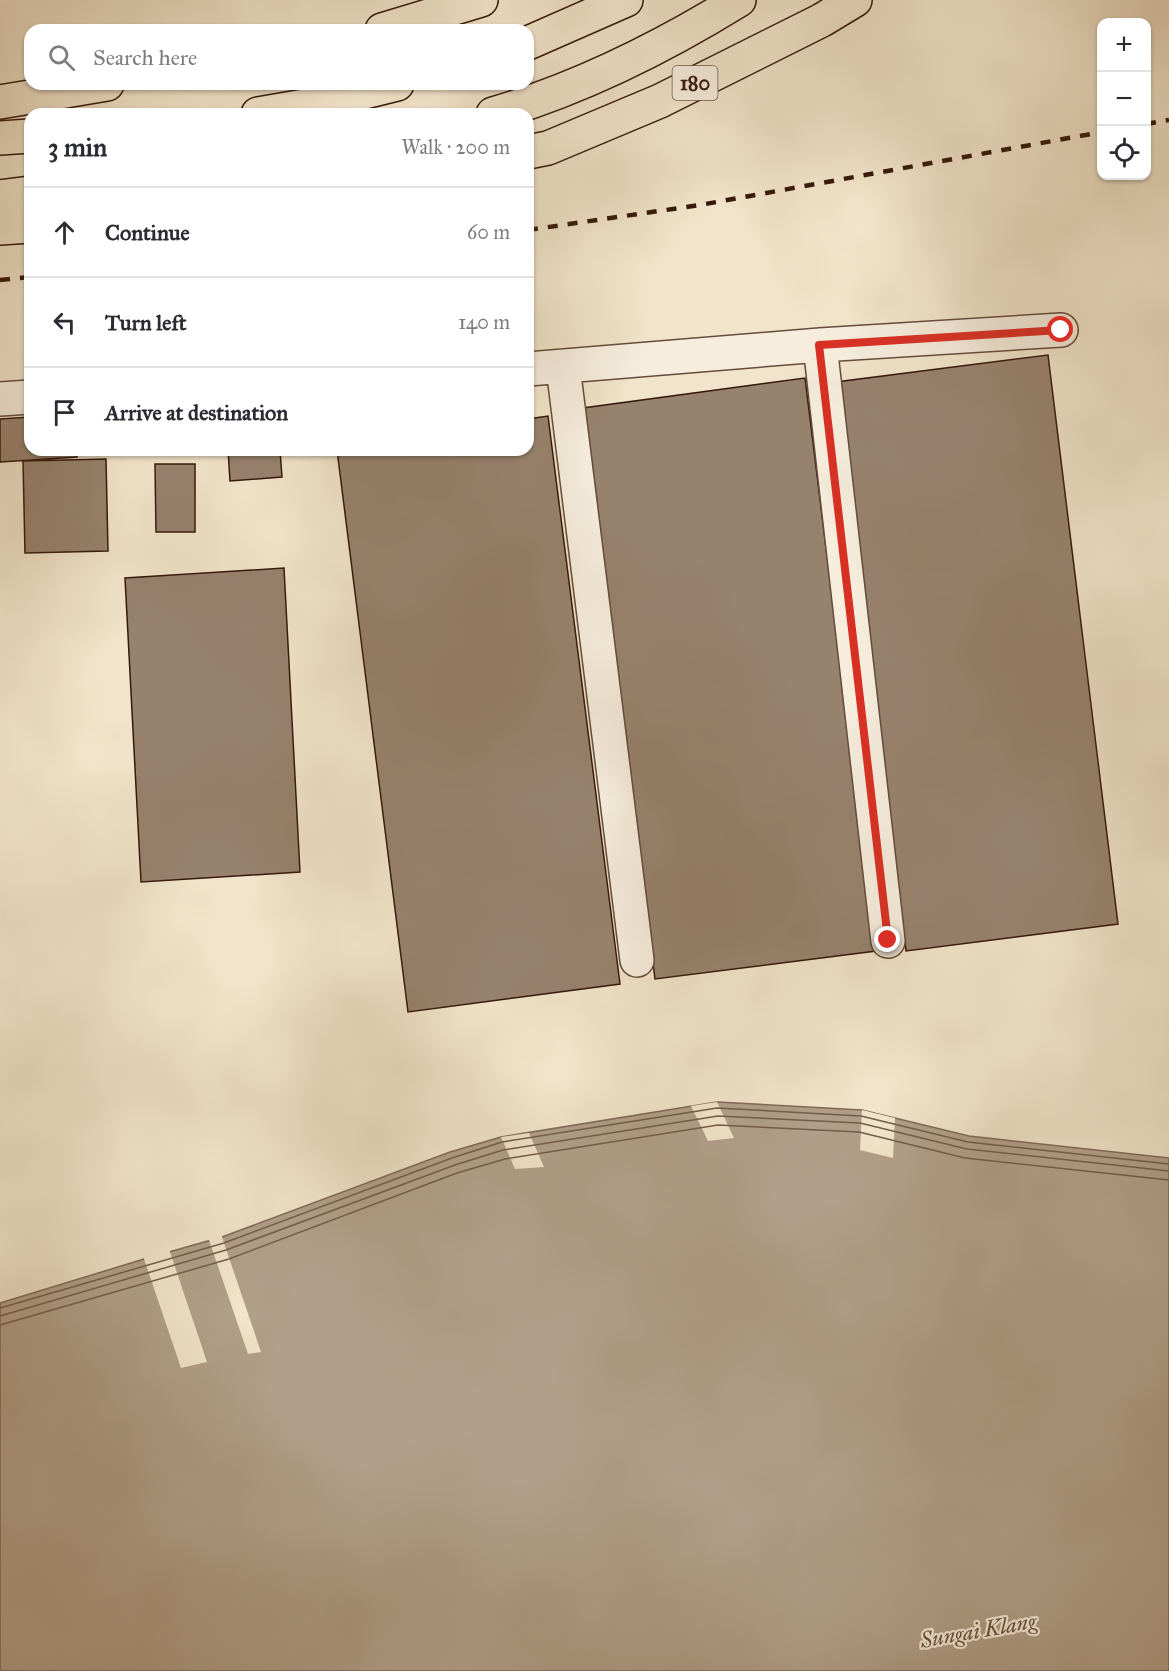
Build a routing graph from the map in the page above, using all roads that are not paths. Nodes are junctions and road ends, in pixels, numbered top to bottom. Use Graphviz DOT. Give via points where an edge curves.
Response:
graph roads {
  1 [pos="481,0"];
  2 [pos="626,0"];
  3 [pos="739,0"];
  4 [pos="855,0"];
  5 [pos="402,24"];
  6 [pos="534,40"];
  7 [pos="71,90"];
  8 [pos="373,90"];
  9 [pos="0,102"];
  10 [pos="293,108"];
  11 [pos="513,108"];
  12 [pos="24,136"];
  13 [pos="0,138"];
  14 [pos="534,151"];
  15 [pos="24,194"];
  16 [pos="0,197"];
  17 [pos="24,226"];
  18 [pos="0,228"];
  19 [pos="1061,330"];
  20 [pos="819,345"];
  21 [pos="563,367"];
  22 [pos="534,369"];
  23 [pos="24,397"];
  24 [pos="0,399"];
  25 [pos="888,940"];
  26 [pos="637,960"];
  1 -- 5 [label="main road"];
  2 -- 6 [label="main road"];
  3 -- 11 [label="main road" via="622,65"];
  4 -- 14 [label="main road, 180" via="660,101"];
  7 -- 9 [label="main road"];
  8 -- 10 [label="main road"];
  12 -- 13 [label="main road"];
  15 -- 16 [label="main road"];
  17 -- 18 [label="main road"];
  19 -- 20 [label="lane"];
  20 -- 21 [label="lane"];
  20 -- 25 [label="lane"];
  21 -- 22 [label="lane"];
  21 -- 26 [label="lane"];
  23 -- 24 [label="lane"];
}
